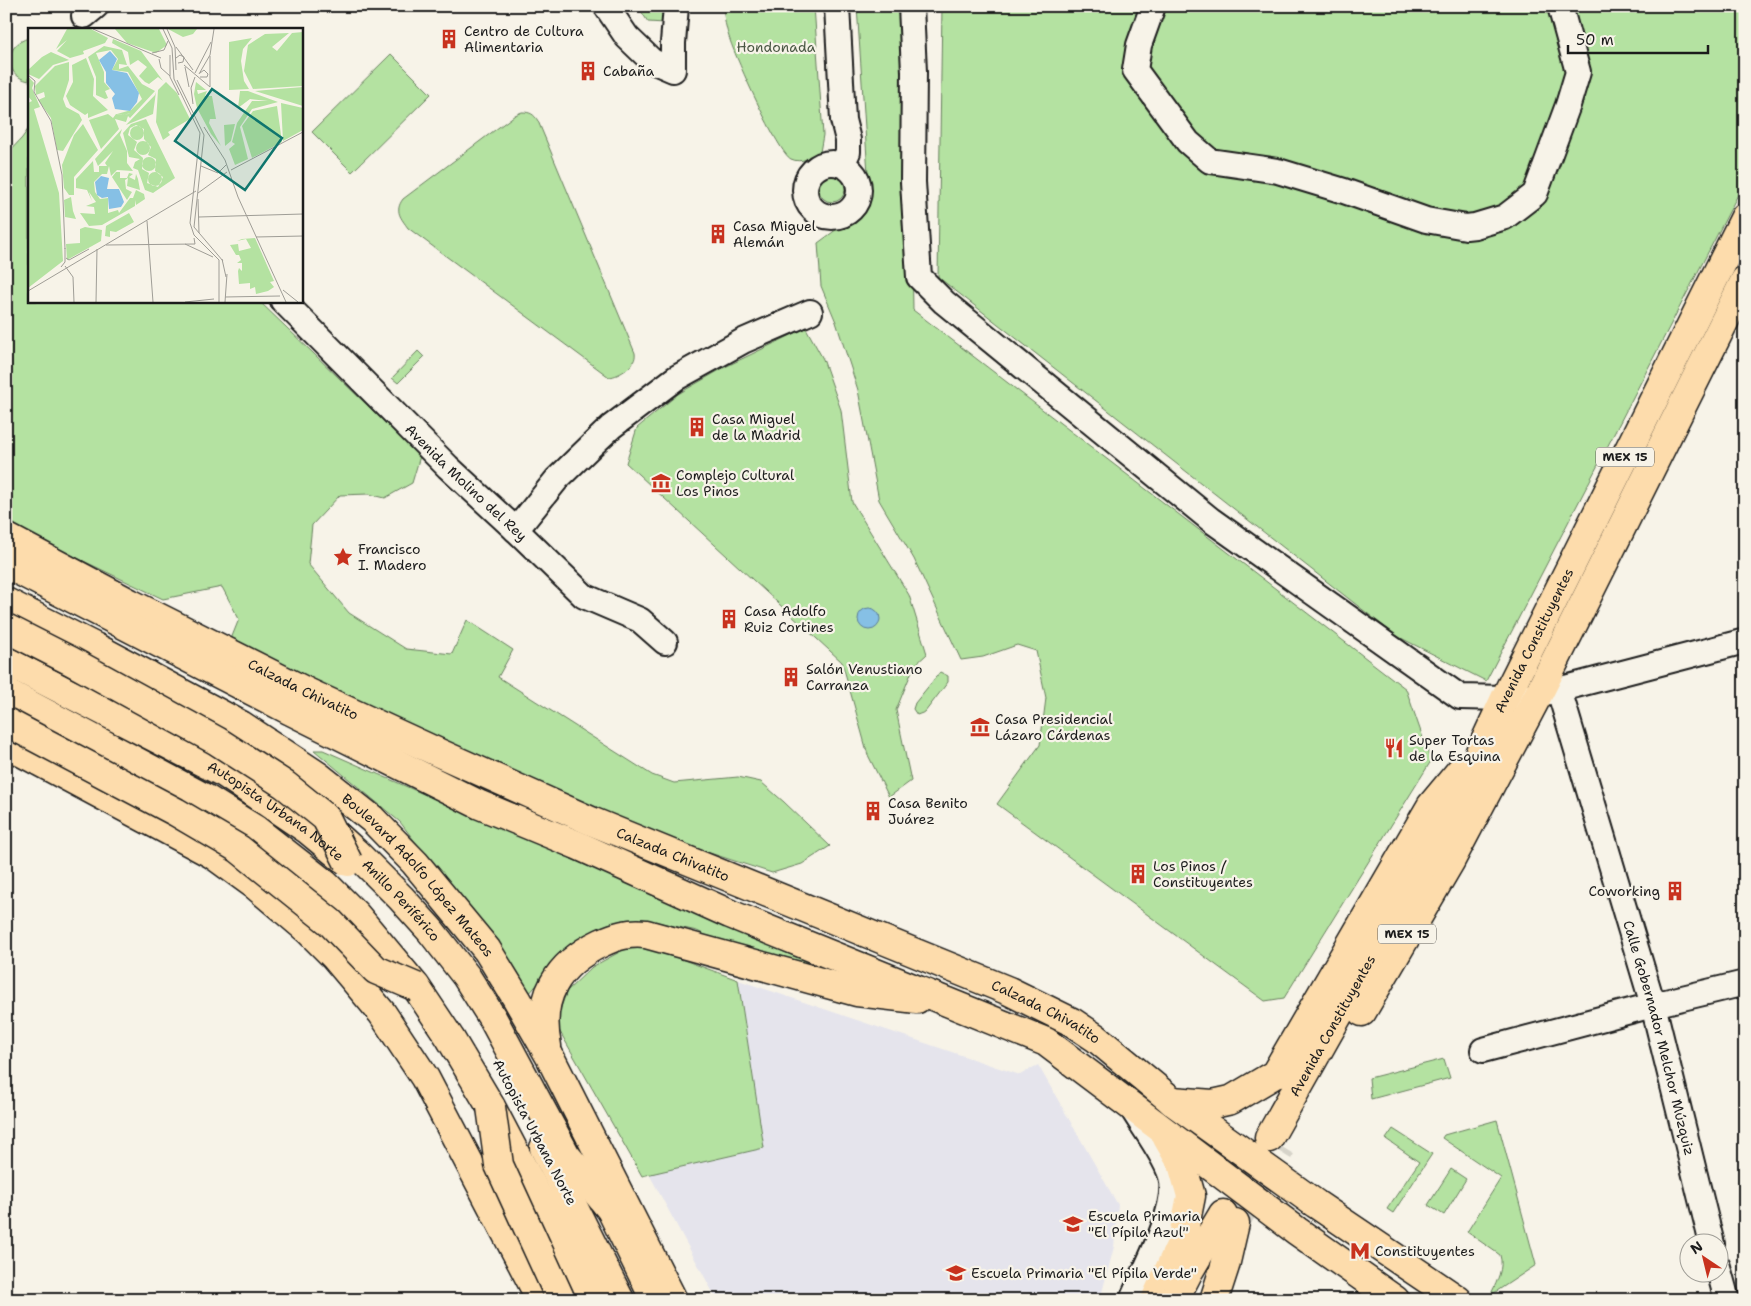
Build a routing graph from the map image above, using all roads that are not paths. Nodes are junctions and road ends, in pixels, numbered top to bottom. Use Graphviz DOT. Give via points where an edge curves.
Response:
graph roads {
  1 [pos="606,6"];
  2 [pos="676,6"];
  3 [pos="837,6"];
  4 [pos="911,6"];
  5 [pos="1152,6"];
  6 [pos="1560,6"];
  7 [pos="842,165"];
  8 [pos="1745,217"];
  9 [pos="1744,283"];
  10 [pos="1707,293"];
  11 [pos="284,302"];
  12 [pos="810,312"];
  13 [pos="516,530"];
  14 [pos="6,537"];
  15 [pos="6,564"];
  16 [pos="6,602"];
  17 [pos="6,628"];
  18 [pos="1745,641"];
  19 [pos="6,642"];
  20 [pos="665,642"];
  21 [pos="6,661"];
  22 [pos="68,671"];
  23 [pos="148,675"];
  24 [pos="6,692"];
  25 [pos="1548,693"];
  26 [pos="1505,698"];
  27 [pos="6,703"];
  28 [pos="6,722"];
  29 [pos="6,744"];
  30 [pos="1483,744"];
  31 [pos="348,862"];
  32 [pos="1745,983"];
  33 [pos="416,987"];
  34 [pos="941,999"];
  35 [pos="1653,1005"];
  36 [pos="1483,1050"];
  37 [pos="549,1055"];
  38 [pos="1172,1101"];
  39 [pos="1131,1106"];
  40 [pos="491,1107"];
  41 [pos="1164,1132"];
  42 [pos="555,1166"];
  43 [pos="1229,1219"];
  44 [pos="1710,1234"];
  45 [pos="1723,1284"];
  46 [pos="541,1300"];
  47 [pos="561,1300"];
  48 [pos="586,1300"];
  49 [pos="592,1300"];
  50 [pos="620,1300"];
  51 [pos="650,1300"];
  52 [pos="655,1300"];
  53 [pos="673,1300"];
  54 [pos="1132,1300"];
  55 [pos="1155,1300"];
  56 [pos="1174,1300"];
  57 [pos="1190,1300"];
  58 [pos="1214,1300"];
  59 [pos="1395,1300"];
  60 [pos="1458,1300"];
  61 [pos="1727,1300"];
  1 -- 2 [label="street" via="627,37 652,61 673,70"];
  3 -- 7 [label="street" via="843,120 848,140 848,152"];
  4 -- 26 [label="street" via="913,182 919,277 944,302 1211,520 1460,697"];
  5 -- 6 [label="street" via="1139,45 1135,70 1188,142 1210,161 1278,171 1426,220 1466,227 1505,217 1535,194 1578,72"];
  8 -- 10 [label="main road, Avenida Constituyentes / MEX 15"];
  9 -- 10 [label="street"];
  9 -- 25 [label="main road, Avenida Constituyentes / MEX 15"];
  10 -- 26 [label="main road, Avenida Constituyentes / MEX 15"];
  11 -- 13 [label="street, Avenida Molino del Rey" via="448,468"];
  12 -- 13 [label="street" via="743,341 676,378 592,445 557,479"];
  13 -- 20 [label="street, Avenida Molino del Rey" via="584,596 640,620"];
  14 -- 38 [label="main road, Calzada Chivatito" via="309,693 436,752 591,821 1009,991 1072,1022 1096,1038"];
  15 -- 34 [label="main road, Calzada Chivatito" via="480,805 730,914"];
  16 -- 23 [label="main road, Boulevard Adolfo López Mateos"];
  17 -- 31 [label="main road, bridge" via="218,741 285,785 326,818"];
  18 -- 25 [label="street"];
  19 -- 22 [label="main road, Anillo Periférico"];
  21 -- 31 [label="main road, Autopista Urbana Norte" via="224,773 308,830"];
  22 -- 23 [label="main road"];
  22 -- 52 [label="main road, Anillo Periférico" via="146,709 271,784 306,809 401,898 466,976 493,1019 566,1155 610,1210"];
  23 -- 37 [label="main road, Boulevard Adolfo López Mateos" via="241,725 318,776 372,819 415,863 487,950"];
  24 -- 33 [label="main road, Autopista Urbana Norte" via="204,797 256,830 325,884 356,915"];
  25 -- 26 [label="street"];
  25 -- 30 [label="main road, Avenida Constituyentes / MEX 15" via="1450,862 1275,1142 1450,817"];
  25 -- 35 [label="street, Calle Gobernador Melchor Múzquiz"];
  26 -- 30 [label="main road, Avenida Constituyentes / MEX 15"];
  27 -- 48 [label="main road" via="200,803 277,853 314,882 354,921 396,970 503,1137"];
  28 -- 33 [label="main road, bridge" via="239,849 330,922 376,970"];
  29 -- 46 [label="main road" via="212,854 256,886 334,956 382,1013 424,1078"];
  30 -- 38 [label="main road" via="1431,806 1276,1074 1231,1100 1213,1104"];
  31 -- 42 [label="main road, Autopista Urbana Norte" via="423,943 456,990"];
  32 -- 35 [label="street"];
  33 -- 40 [label="main road, Autopista Urbana Norte"];
  34 -- 37 [label="main road" via="857,992 646,934 626,934 600,943 577,957 556,980 549,993 544,1020"];
  34 -- 39 [label="main road, Calzada Chivatito" via="1046,1042"];
  35 -- 36 [label="street"];
  35 -- 44 [label="street, Calle Gobernador Melchor Múzquiz"];
  37 -- 53 [label="main road, Boulevard Adolfo López Mateos"];
  38 -- 60 [label="main road, Calzada Chivatito"];
  39 -- 41 [label="main road, Calzada Chivatito"];
  39 -- 54 [label="street" via="1172,1180 1169,1212"];
  40 -- 47 [label="main road, bridge" via="499,1165"];
  40 -- 49 [label="main road, Autopista Urbana Norte"];
  41 -- 55 [label="main road" via="1182,1164 1191,1196 1182,1241"];
  41 -- 59 [label="main road, Calzada Chivatito"];
  42 -- 50 [label="main road, Autopista Urbana Norte"];
  42 -- 51 [label="main road" via="609,1222"];
  43 -- 56 [label="main road" via="1189,1271"];
  43 -- 57 [label="main road"];
  43 -- 58 [label="main road" via="1225,1266"];
  45 -- 61 [label="street"];
}
